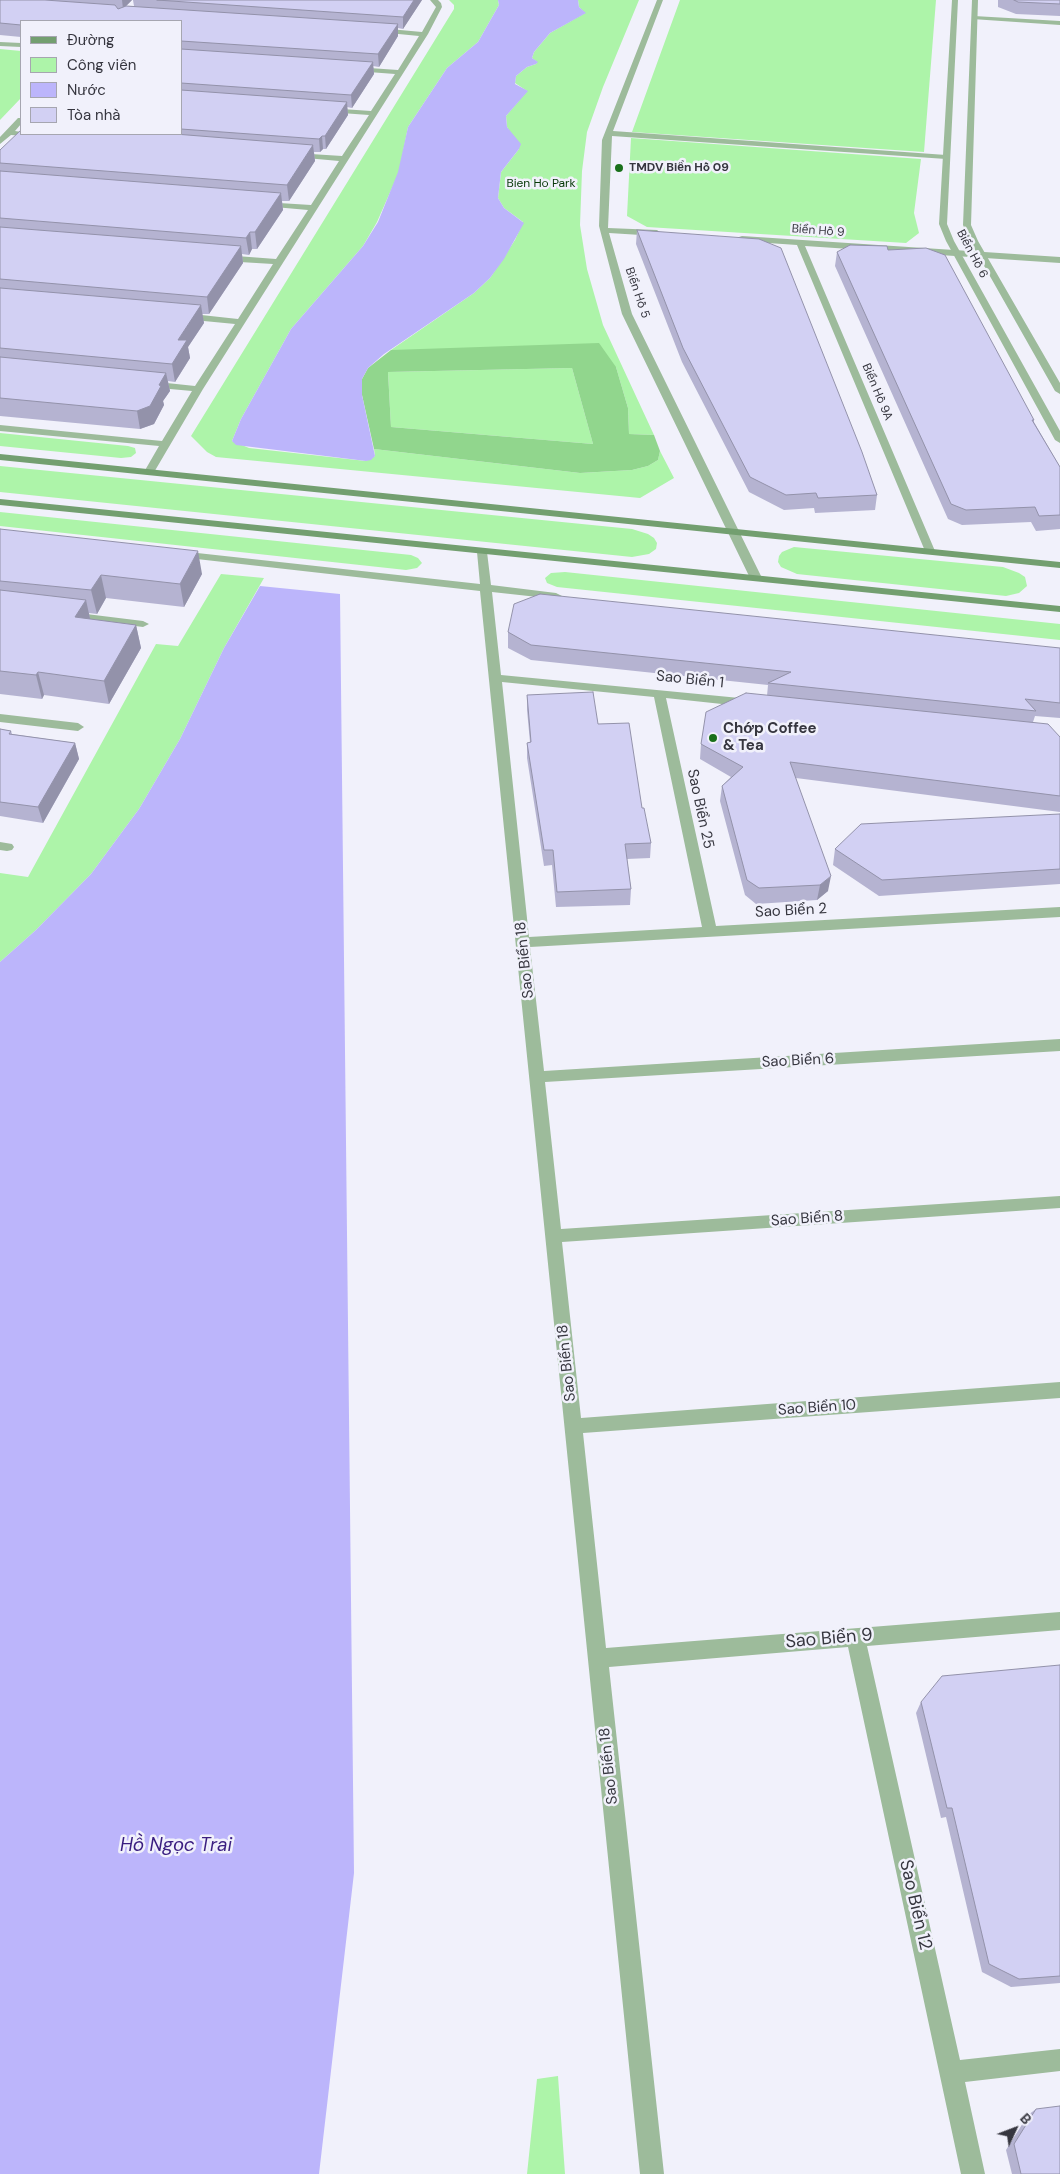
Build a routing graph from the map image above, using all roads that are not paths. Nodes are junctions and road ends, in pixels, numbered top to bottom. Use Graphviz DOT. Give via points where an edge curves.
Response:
graph roads {
  1 [pos="660,0"];
  2 [pos="955,0"];
  3 [pos="975,0"];
  4 [pos="436,2"];
  5 [pos="974,18"];
  6 [pos="1060,23"];
  7 [pos="370,30"];
  8 [pos="424,34"];
  9 [pos="0,44"];
  10 [pos="20,45"];
  11 [pos="346,68"];
  12 [pos="400,72"];
  13 [pos="317,109"];
  14 [pos="373,113"];
  15 [pos="20,121"];
  16 [pos="9,133"];
  17 [pos="608,133"];
  18 [pos="20,134"];
  19 [pos="32,135"];
  20 [pos="43,136"];
  21 [pos="0,142"];
  22 [pos="289,155"];
  23 [pos="946,157"];
  24 [pos="345,159"];
  25 [pos="258,204"];
  26 [pos="314,208"];
  27 [pos="604,230"];
  28 [pos="662,234"];
  29 [pos="731,238"];
  30 [pos="800,243"];
  31 [pos="957,254"];
  32 [pos="982,255"];
  33 [pos="213,257"];
  34 [pos="1060,260"];
  35 [pos="280,262"];
  36 [pos="174,316"];
  37 [pos="242,322"];
  38 [pos="138,383"];
  39 [pos="198,389"];
  40 [pos="1060,391"];
  41 [pos="0,428"];
  42 [pos="1060,440"];
  43 [pos="166,444"];
  44 [pos="0,456"];
  45 [pos="149,472"];
  46 [pos="0,502"];
  47 [pos="732,531"];
  48 [pos="930,551"];
  49 [pos="166,552"];
  50 [pos="482,552"];
  51 [pos="1060,565"];
  52 [pos="756,578"];
  53 [pos="486,589"];
  54 [pos="567,598"];
  55 [pos="1060,609"];
  56 [pos="57,614"];
  57 [pos="143,624"];
  58 [pos="495,678"];
  59 [pos="659,694"];
  60 [pos="759,704"];
  61 [pos="0,718"];
  62 [pos="78,727"];
  63 [pos="1060,912"];
  64 [pos="710,932"];
  65 [pos="523,942"];
  66 [pos="1060,1045"];
  67 [pos="537,1077"];
  68 [pos="1060,1202"];
  69 [pos="554,1236"];
  70 [pos="1060,1390"];
  71 [pos="574,1426"];
  72 [pos="1060,1621"];
  73 [pos="855,1637"];
  74 [pos="597,1658"];
  75 [pos="1060,2060"];
  76 [pos="952,2072"];
  77 [pos="652,2174"];
  78 [pos="973,2174"];
  1 -- 17 [label="street, Biển Hồ 5"];
  2 -- 23 [label="street, Biển Hồ 6"];
  3 -- 5 [label="street, Biển Hồ 6"];
  4 -- 8 [label="street" via="439,7"];
  5 -- 6 [label="street"];
  5 -- 32 [label="street, Biển Hồ 6" via="967,222"];
  7 -- 8 [label="street"];
  8 -- 12 [label="street"];
  9 -- 10 [label="street"];
  11 -- 12 [label="street"];
  12 -- 14 [label="street"];
  13 -- 14 [label="street"];
  14 -- 24 [label="street"];
  15 -- 16 [label="street"];
  16 -- 18 [label="street"];
  16 -- 21 [label="street"];
  17 -- 23 [label="street"];
  17 -- 27 [label="street, Biển Hồ 5"];
  19 -- 20 [label="street"];
  22 -- 24 [label="street"];
  23 -- 31 [label="street, Biển Hồ 6" via="942,221"];
  24 -- 26 [label="street"];
  25 -- 26 [label="street"];
  26 -- 35 [label="street"];
  27 -- 28 [label="street"];
  27 -- 47 [label="street, Biển Hồ 5" via="627,314"];
  29 -- 30 [label="street, Biển Hồ 9"];
  30 -- 31 [label="street, Biển Hồ 9"];
  30 -- 48 [label="street, Biển Hồ 9A"];
  31 -- 32 [label="street, Biển Hồ 9"];
  31 -- 42 [label="street, Biển Hồ 6"];
  32 -- 34 [label="street, Biển Hồ 9"];
  32 -- 40 [label="street, Biển Hồ 6"];
  33 -- 35 [label="street"];
  35 -- 37 [label="street"];
  36 -- 37 [label="street"];
  37 -- 39 [label="street"];
  38 -- 39 [label="street"];
  39 -- 43 [label="street"];
  41 -- 43 [label="street"];
  43 -- 45 [label="street"];
  44 -- 45 [label="main road"];
  45 -- 47 [label="main road"];
  46 -- 50 [label="main road"];
  47 -- 48 [label="main road"];
  47 -- 52 [label="street, Biển Hồ 5"];
  48 -- 51 [label="main road"];
  49 -- 53 [label="street"];
  50 -- 52 [label="main road"];
  50 -- 53 [label="street, Sao Biển 18"];
  52 -- 55 [label="main road"];
  53 -- 54 [label="street"];
  53 -- 58 [label="street, Sao Biển 18"];
  56 -- 57 [label="street"];
  58 -- 59 [label="street, Sao Biển 1"];
  58 -- 65 [label="street, Sao Biển 18"];
  59 -- 60 [label="street, Sao Biển 1"];
  59 -- 64 [label="street, Sao Biển 25"];
  61 -- 62 [label="street"];
  63 -- 64 [label="street, Sao Biển 2"];
  64 -- 65 [label="street, Sao Biển 2"];
  65 -- 67 [label="street, Sao Biển 18"];
  66 -- 67 [label="street, Sao Biển 6"];
  67 -- 69 [label="street, Sao Biển 18"];
  68 -- 69 [label="street, Sao Biển 8"];
  69 -- 71 [label="street, Sao Biển 18"];
  70 -- 71 [label="street, Sao Biển 10"];
  71 -- 74 [label="street, Sao Biển 18"];
  72 -- 73 [label="street, Sao Biển 9"];
  73 -- 74 [label="street, Sao Biển 9"];
  73 -- 76 [label="street, Sao Biển 12"];
  74 -- 77 [label="street, Sao Biển 18"];
  75 -- 76 [label="street"];
  76 -- 78 [label="street, Sao Biển 12"];
}
